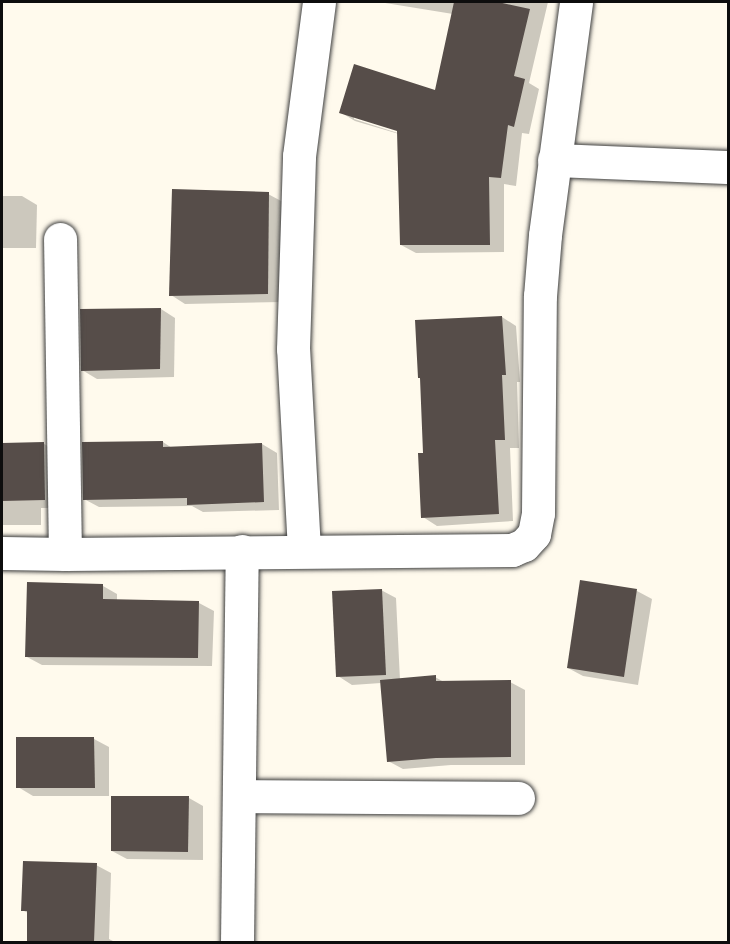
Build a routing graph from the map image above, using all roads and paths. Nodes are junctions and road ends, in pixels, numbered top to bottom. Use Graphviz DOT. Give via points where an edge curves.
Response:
graph roads {
  1 [pos="319,2"];
  2 [pos="576,2"];
  3 [pos="554,160"];
  4 [pos="729,167"];
  5 [pos="60,239"];
  6 [pos="304,550"];
  7 [pos="242,551"];
  8 [pos="2,554"];
  9 [pos="65,554"];
  10 [pos="239,796"];
  11 [pos="518,798"];
  12 [pos="237,942"];
  1 -- 6 [label="street" via="299,156 293,349"];
  2 -- 3 [label="street"];
  3 -- 4 [label="street"];
  3 -- 6 [label="street" via="540,296 538,513 534,534 512,550"];
  5 -- 9 [label="street"];
  6 -- 7 [label="street"];
  7 -- 9 [label="street"];
  7 -- 10 [label="street"];
  8 -- 9 [label="street"];
  10 -- 11 [label="street"];
  10 -- 12 [label="street"];
}
